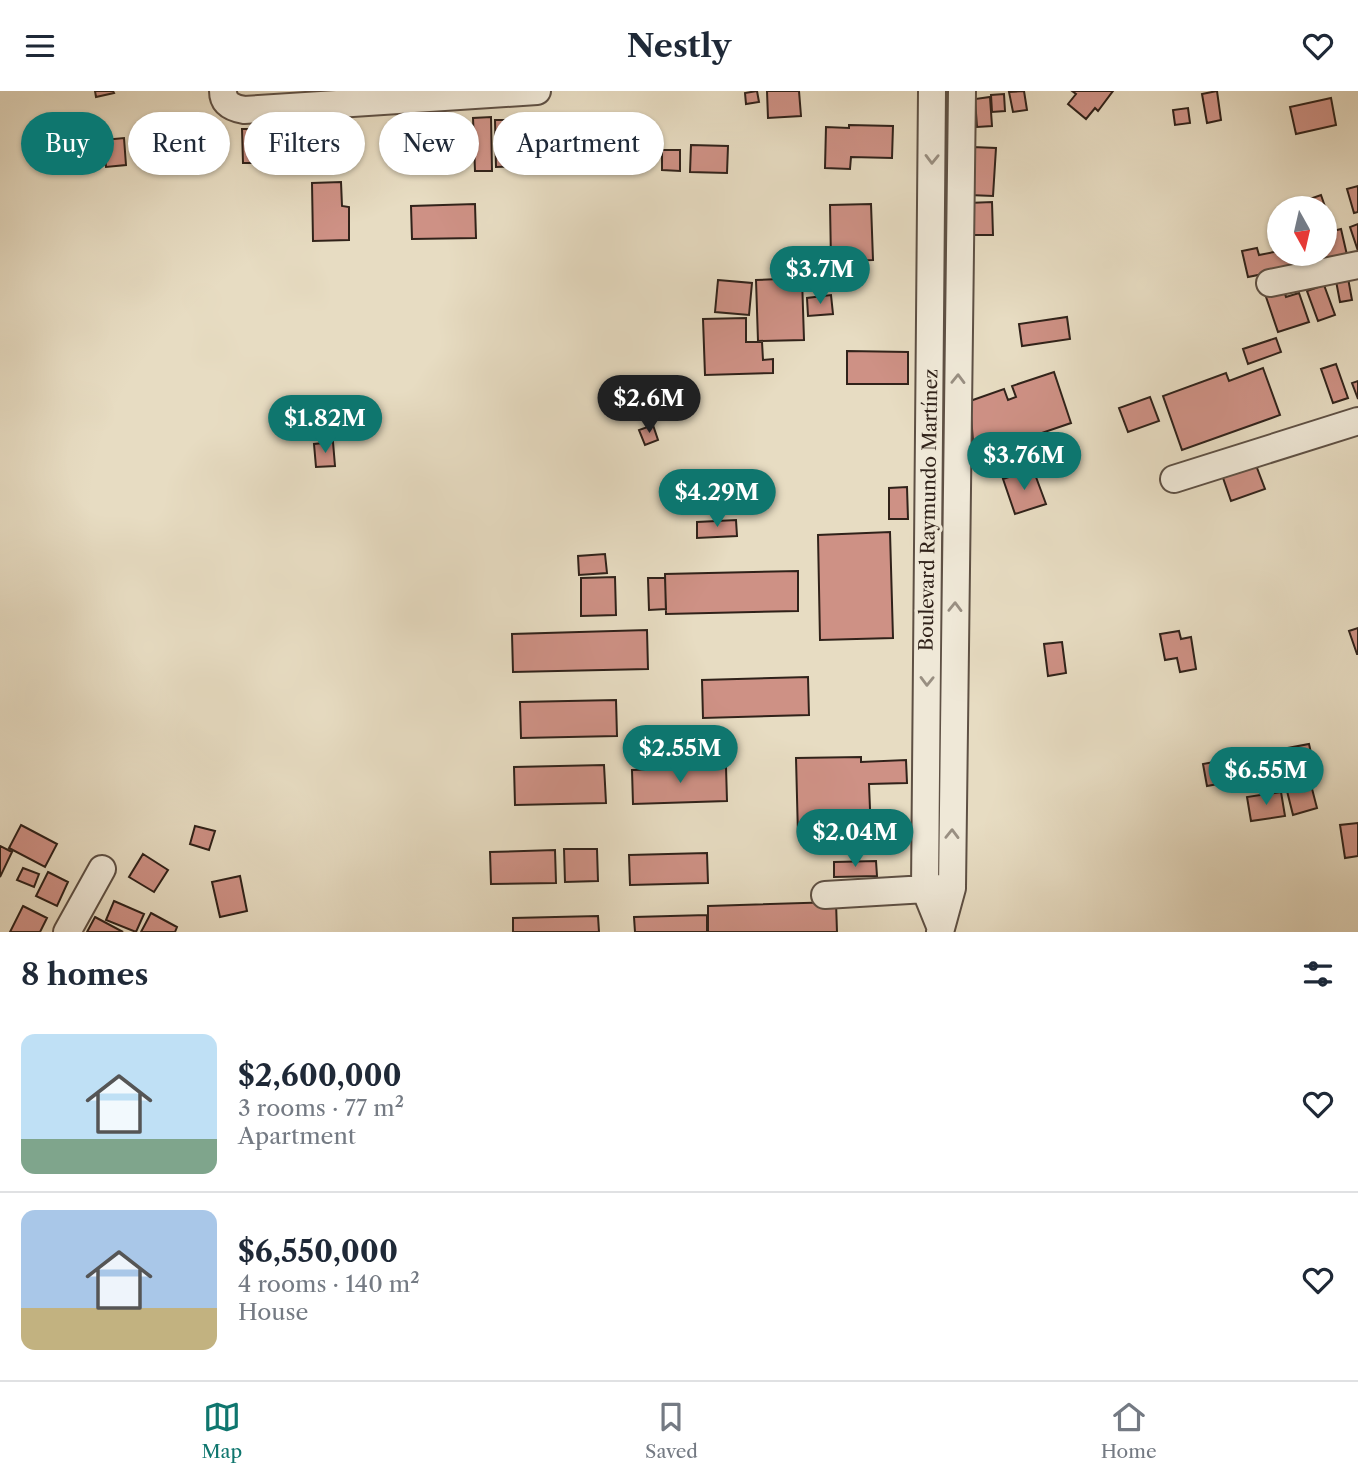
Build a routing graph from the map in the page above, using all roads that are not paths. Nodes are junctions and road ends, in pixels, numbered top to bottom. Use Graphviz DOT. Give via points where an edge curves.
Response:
graph roads {
  1 [pos="537,91"];
  2 [pos="932,91"];
  3 [pos="962,91"];
  4 [pos="223,94"];
  5 [pos="1358,265"];
  6 [pos="1270,283"];
  7 [pos="1358,421"];
  8 [pos="957,445"];
  9 [pos="929,446"];
  10 [pos="1174,479"];
  11 [pos="102,869"];
  12 [pos="951,888"];
  13 [pos="925,889"];
  14 [pos="825,895"];
  15 [pos="940,929"];
  16 [pos="67,932"];
  1 -- 4 [label="street" via="244,110 232,107"];
  2 -- 9 [label="street, Boulevard Raymundo Martínez, one-way"];
  8 -- 3 [label="street, Boulevard Raymundo Martínez, one-way"];
  5 -- 6 [label="street"];
  7 -- 10 [label="street"];
  8 -- 9 [label="street"];
  12 -- 8 [label="street, Boulevard Raymundo Martínez, one-way"];
  9 -- 13 [label="street, Boulevard Raymundo Martínez, one-way"];
  11 -- 16 [label="street"];
  12 -- 13 [label="street"];
  12 -- 15 [label="street, Boulevard Raymundo Martínez"];
  13 -- 14 [label="street"];
  13 -- 15 [label="street, Boulevard Raymundo Martínez"];
}
